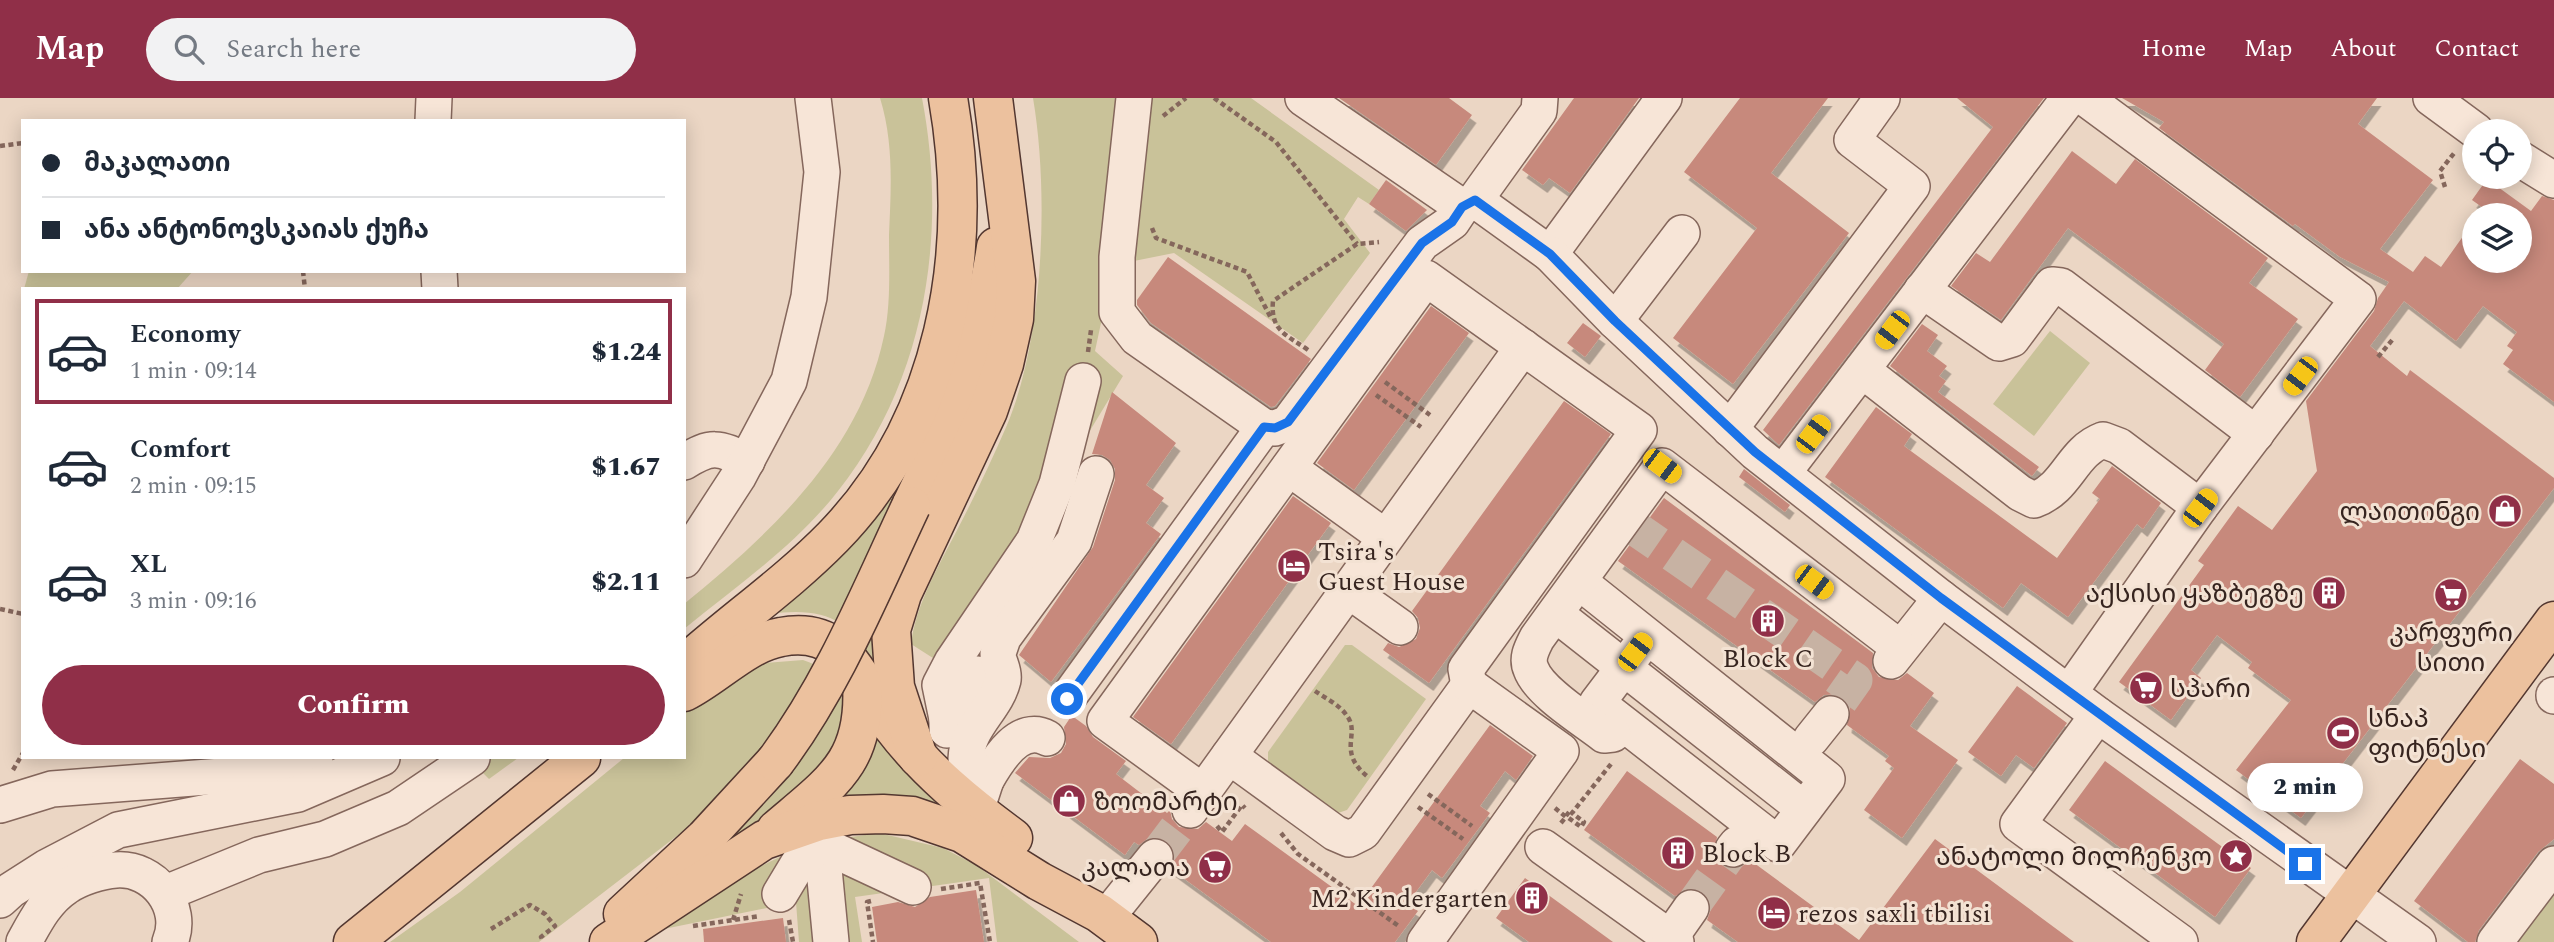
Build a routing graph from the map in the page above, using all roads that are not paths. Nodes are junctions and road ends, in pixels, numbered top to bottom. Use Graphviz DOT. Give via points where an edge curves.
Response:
graph roads {
  1 [pos="434,98"];
  2 [pos="813,98"];
  3 [pos="948,98"];
  4 [pos="993,98"];
  5 [pos="1303,98"];
  6 [pos="1540,98"];
  7 [pos="1664,98"];
  8 [pos="1882,98"];
  9 [pos="2069,98"];
  10 [pos="2085,98"];
  11 [pos="2431,98"];
  12 [pos="1144,111"];
  13 [pos="433,119"];
  14 [pos="2462,121"];
  15 [pos="2532,166"];
  16 [pos="2554,180"];
  17 [pos="1003,197"];
  18 [pos="1468,204"];
  19 [pos="1682,233"];
  20 [pos="1550,254"];
  21 [pos="1922,290"];
  22 [pos="1615,321"];
  23 [pos="1469,333"];
  24 [pos="1517,355"];
  25 [pos="1348,370"];
  26 [pos="1862,370"];
  27 [pos="1083,381"];
  28 [pos="1564,401"];
  29 [pos="1264,427"];
  30 [pos="2256,434"];
  31 [pos="1743,440"];
  32 [pos="686,461"];
  33 [pos="747,461"];
  34 [pos="1289,468"];
  35 [pos="1783,473"];
  36 [pos="1096,474"];
  37 [pos="2200,508"];
  38 [pos="1385,537"];
  39 [pos="686,557"];
  40 [pos="1587,588"];
  41 [pos="1348,590"];
  42 [pos="1941,598"];
  43 [pos="1562,619"];
  44 [pos="2554,621"];
  45 [pos="1400,626"];
  46 [pos="1647,637"];
  47 [pos="686,663"];
  48 [pos="1623,667"];
  49 [pos="978,674"];
  50 [pos="862,683"];
  51 [pos="1469,685"];
  52 [pos="686,691"];
  53 [pos="2069,693"];
  54 [pos="1067,699"];
  55 [pos="2098,715"];
  56 [pos="947,719"];
  57 [pos="1634,732"];
  58 [pos="1047,738"];
  59 [pos="1173,743"];
  60 [pos="918,757"];
  61 [pos="312,759"];
  62 [pos="380,759"];
  63 [pos="471,759"];
  64 [pos="580,759"];
  65 [pos="1211,781"];
  66 [pos="976,783"];
  67 [pos="0,805"];
  68 [pos="1804,809"];
  69 [pos="820,832"];
  70 [pos="764,840"];
  71 [pos="1543,847"];
  72 [pos="1327,850"];
  73 [pos="1155,857"];
  74 [pos="2554,864"];
  75 [pos="913,887"];
  76 [pos="166,893"];
  77 [pos="2350,896"];
  78 [pos="0,900"];
  79 [pos="779,907"];
  80 [pos="1691,908"];
  81 [pos="1115,929"];
  82 [pos="1418,938"];
  83 [pos="1673,940"];
  84 [pos="24,942"];
  85 [pos="170,942"];
  86 [pos="353,942"];
  87 [pos="594,942"];
  88 [pos="609,942"];
  89 [pos="831,942"];
  90 [pos="2180,942"];
  91 [pos="2315,942"];
  92 [pos="2418,942"];
  93 [pos="2495,942"];
  1 -- 13 [label="street"];
  2 -- 33 [label="street" via="822,172 809,298 789,381"];
  3 -- 47 [label="main road" via="958,204 956,255 945,328 916,415 882,477 834,536"];
  4 -- 17 [label="main road"];
  5 -- 18 [label="street"];
  6 -- 18 [label="street" via="1539,111"];
  7 -- 20 [label="street"];
  8 -- 31 [label="street" via="1852,140 1912,186"];
  9 -- 21 [label="street"];
  10 -- 30 [label="street" via="2358,299"];
  11 -- 14 [label="street"];
  12 -- 29 [label="street" via="1117,257 1117,312 1137,338"];
  15 -- 16 [label="street"];
  17 -- 60 [label="main road" via="1016,281 1004,364 971,452 902,594 891,630 895,687"];
  17 -- 87 [label="main road, bridge" via="990,291 971,366 943,441 832,671 775,762 705,838"];
  18 -- 20 [label="street"];
  18 -- 25 [label="street" via="1422,243"];
  19 -- 22 [label="street"];
  20 -- 22 [label="street"];
  21 -- 26 [label="street"];
  21 -- 30 [label="street" via="1999,343 2011,340 2052,285 2061,286"];
  22 -- 31 [label="street"];
  23 -- 24 [label="street"];
  24 -- 25 [label="street" via="1426,278"];
  24 -- 28 [label="street"];
  24 -- 38 [label="street"];
  24 -- 51 [label="street" via="1639,430 1466,669"];
  25 -- 29 [label="street" via="1288,422"];
  25 -- 34 [label="street"];
  26 -- 35 [label="street"];
  26 -- 37 [label="street" via="2034,500 2050,494 2090,445 2103,440 2119,446"];
  27 -- 56 [label="street" via="1056,484 1034,541 940,685"];
  29 -- 54 [label="street"];
  30 -- 37 [label="street"];
  31 -- 35 [label="street"];
  32 -- 33 [label="street" via="705,449 723,450"];
  33 -- 39 [label="street"];
  34 -- 38 [label="street"];
  34 -- 65 [label="street" via="1105,721"];
  35 -- 42 [label="street"];
  36 -- 66 [label="street" via="1074,541 1003,638 998,655 1004,677 966,748"];
  37 -- 53 [label="street"];
  38 -- 41 [label="street"];
  40 -- 46 [label="street"];
  41 -- 45 [label="street"];
  41 -- 65 [label="street"];
  42 -- 53 [label="street"];
  42 -- 57 [label="street" via="1896,655 1662,466 1529,654 1530,669 1540,685 1604,735"];
  43 -- 48 [label="street"];
  44 -- 77 [label="main road"];
  46 -- 48 [label="street"];
  46 -- 68 [label="street" via="1827,779"];
  48 -- 57 [label="street" via="1597,703"];
  48 -- 68 [label="street"];
  49 -- 56 [label="street"];
  50 -- 52 [label="main road" via="838,649 803,634 759,645"];
  50 -- 60 [label="main road"];
  50 -- 70 [label="main road" via="862,726 850,758"];
  51 -- 65 [label="street" via="1389,788 1363,832 1349,839"];
  51 -- 82 [label="street" via="1561,751 1491,849"];
  53 -- 55 [label="street"];
  55 -- 77 [label="street"];
  55 -- 90 [label="street" via="2018,824"];
  56 -- 66 [label="street" via="947,734"];
  57 -- 68 [label="street" via="1778,844"];
  58 -- 66 [label="street" via="1038,733 1017,741"];
  59 -- 65 [label="street"];
  60 -- 66 [label="main road"];
  61 -- 67 [label="street" via="273,772 52,789"];
  62 -- 78 [label="street" via="298,794 118,830 47,867"];
  63 -- 76 [label="street" via="398,808 325,839 259,855"];
  64 -- 86 [label="main road"];
  65 -- 72 [label="street"];
  66 -- 81 [label="main road"];
  69 -- 70 [label="main road"];
  69 -- 75 [label="street"];
  69 -- 79 [label="street" via="798,864"];
  69 -- 81 [label="main road" via="850,815 883,814 936,822 982,844"];
  69 -- 89 [label="street"];
  70 -- 88 [label="main road"];
  71 -- 83 [label="street"];
  73 -- 81 [label="street"];
  74 -- 93 [label="street"];
  76 -- 84 [label="street" via="146,876 118,869 93,875 66,887 41,911"];
  76 -- 85 [label="street" via="174,911"];
  77 -- 91 [label="main road"];
  77 -- 92 [label="street"];
  80 -- 83 [label="street"];
}
